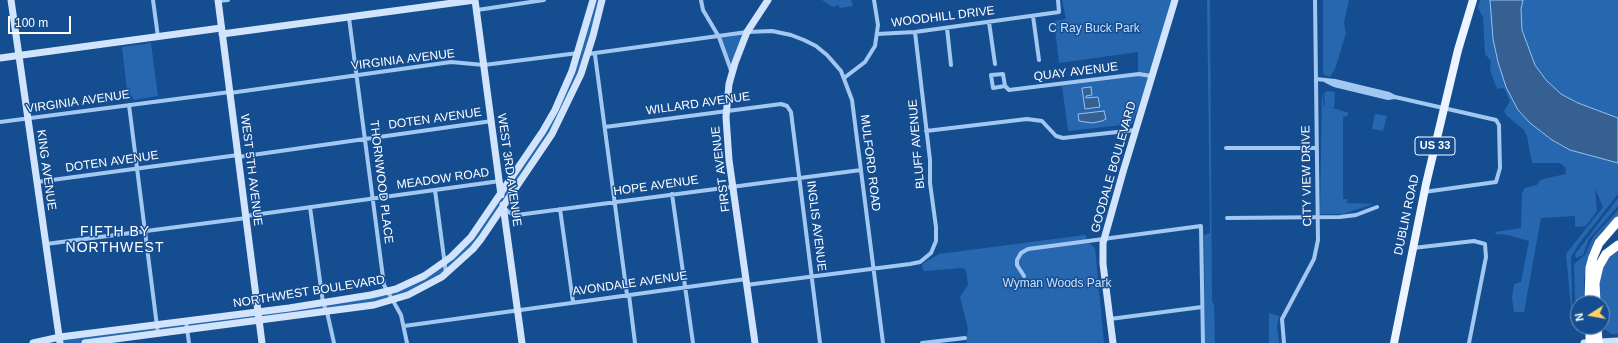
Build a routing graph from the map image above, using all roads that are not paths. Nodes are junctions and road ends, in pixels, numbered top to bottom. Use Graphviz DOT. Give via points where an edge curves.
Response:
graph roads {
  1 [pos="11,0"];
  2 [pos="153,0"];
  3 [pos="228,0"];
  4 [pos="475,0"];
  5 [pos="544,0"];
  6 [pos="602,0"];
  7 [pos="701,0"];
  8 [pos="768,0"];
  9 [pos="874,0"];
  10 [pos="1058,0"];
  11 [pos="1175,0"];
  12 [pos="1315,0"];
  13 [pos="1473,0"];
  14 [pos="218,1"];
  15 [pos="592,1"];
  16 [pos="477,10"];
  17 [pos="1033,16"];
  18 [pos="349,18"];
  19 [pos="989,22"];
  20 [pos="946,28"];
  21 [pos="222,31"];
  22 [pos="747,32"];
  23 [pos="914,32"];
  24 [pos="877,34"];
  25 [pos="158,37"];
  26 [pos="719,37"];
  27 [pos="578,53"];
  28 [pos="591,54"];
  29 [pos="19,56"];
  30 [pos="0,58"];
  31 [pos="1039,60"];
  32 [pos="995,64"];
  33 [pos="484,65"];
  34 [pos="951,65"];
  35 [pos="732,73"];
  36 [pos="357,76"];
  37 [pos="1151,76"];
  38 [pos="844,78"];
  39 [pos="1316,79"];
  40 [pos="1005,86"];
  41 [pos="230,92"];
  42 [pos="129,105"];
  43 [pos="1444,108"];
  44 [pos="726,111"];
  45 [pos="791,112"];
  46 [pos="28,119"];
  47 [pos="492,121"];
  48 [pos="0,122"];
  49 [pos="605,127"];
  50 [pos="1135,130"];
  51 [pos="926,132"];
  52 [pos="365,139"];
  53 [pos="1226,148"];
  54 [pos="1317,148"];
  55 [pos="238,156"];
  56 [pos="137,168"];
  57 [pos="861,170"];
  58 [pos="799,178"];
  59 [pos="500,181"];
  60 [pos="37,182"];
  61 [pos="733,186"];
  62 [pos="435,190"];
  63 [pos="1424,192"];
  64 [pos="501,193"];
  65 [pos="672,194"];
  66 [pos="372,199"];
  67 [pos="615,202"];
  68 [pos="503,206"];
  69 [pos="1377,206"];
  70 [pos="310,207"];
  71 [pos="560,209"];
  72 [pos="246,217"];
  73 [pos="1318,217"];
  74 [pos="1227,218"];
  75 [pos="1618,221"];
  76 [pos="145,231"];
  77 [pos="1104,239"];
  78 [pos="46,244"];
  79 [pos="1618,245"];
  80 [pos="1412,248"];
  81 [pos="931,253"];
  82 [pos="445,262"];
  83 [pos="874,269"];
  84 [pos="446,273"];
  85 [pos="812,276"];
  86 [pos="1024,276"];
  87 [pos="746,282"];
  88 [pos="685,287"];
  89 [pos="387,292"];
  90 [pos="628,295"];
  91 [pos="1589,295"];
  92 [pos="1596,295"];
  93 [pos="393,300"];
  94 [pos="573,302"];
  95 [pos="323,303"];
  96 [pos="1202,307"];
  97 [pos="517,310"];
  98 [pos="258,312"];
  99 [pos="327,312"];
  100 [pos="1110,319"];
  101 [pos="186,321"];
  102 [pos="259,321"];
  103 [pos="157,324"];
  104 [pos="404,326"];
  105 [pos="188,331"];
  106 [pos="158,334"];
  107 [pos="965,338"];
  108 [pos="60,340"];
  109 [pos="1618,341"];
  110 [pos="33,343"];
  111 [pos="85,343"];
  112 [pos="189,343"];
  113 [pos="262,343"];
  114 [pos="334,343"];
  115 [pos="407,343"];
  116 [pos="522,343"];
  117 [pos="635,343"];
  118 [pos="693,343"];
  119 [pos="755,343"];
  120 [pos="820,343"];
  121 [pos="883,343"];
  122 [pos="922,343"];
  123 [pos="1113,343"];
  124 [pos="1202,343"];
  125 [pos="1284,343"];
  126 [pos="1394,343"];
  127 [pos="1469,343"];
  128 [pos="1584,343"];
  129 [pos="1594,343"];
  1 -- 29 [label="main road, KING AVENUE"];
  2 -- 25 [label="street"];
  3 -- 14 [label="street"];
  4 -- 16 [label="main road, WEST 3RD AVENUE"];
  4 -- 18 [label="main road"];
  5 -- 16 [label="street"];
  6 -- 28 [label="main road, NORTHWEST BOULEVARD"];
  7 -- 26 [label="street" via="703,10"];
  8 -- 22 [label="main road, FIRST AVENUE"];
  9 -- 24 [label="street"];
  10 -- 17 [label="street, WOODHILL DRIVE" via="1060,12"];
  11 -- 37 [label="main road, GOODALE BOULEVARD"];
  12 -- 39 [label="street, CITY VIEW DRIVE"];
  13 -- 43 [label="main road, DUBLIN ROAD / US 33"];
  14 -- 21 [label="main road, WEST 5TH AVENUE"];
  15 -- 27 [label="main road, NORTHWEST BOULEVARD"];
  16 -- 33 [label="main road, WEST 3RD AVENUE"];
  17 -- 19 [label="street, WOODHILL DRIVE"];
  17 -- 31 [label="street"];
  18 -- 21 [label="main road"];
  18 -- 36 [label="street, THORNWOOD PLACE"];
  19 -- 20 [label="street, WOODHILL DRIVE"];
  19 -- 32 [label="street"];
  20 -- 23 [label="street, WOODHILL DRIVE"];
  20 -- 34 [label="street"];
  21 -- 25 [label="main road"];
  21 -- 41 [label="main road, WEST 5TH AVENUE"];
  22 -- 26 [label="street"];
  22 -- 35 [label="main road, FIRST AVENUE"];
  22 -- 38 [label="street" via="780,32 804,40 827,55"];
  23 -- 24 [label="street, WOODHILL DRIVE"];
  23 -- 51 [label="street, BLUFF AVENUE"];
  24 -- 38 [label="street" via="875,46 865,62"];
  25 -- 29 [label="main road"];
  26 -- 28 [label="street"];
  26 -- 35 [label="street"];
  27 -- 33 [label="street, VIRGINIA AVENUE"];
  27 -- 64 [label="main road, NORTHWEST BOULEVARD" via="555,110"];
  28 -- 49 [label="street"];
  28 -- 68 [label="main road, NORTHWEST BOULEVARD" via="552,134"];
  29 -- 30 [label="main road"];
  29 -- 46 [label="main road, KING AVENUE"];
  33 -- 36 [label="street, VIRGINIA AVENUE" via="451,62"];
  33 -- 47 [label="main road, WEST 3RD AVENUE"];
  35 -- 44 [label="main road, FIRST AVENUE"];
  36 -- 41 [label="street, VIRGINIA AVENUE"];
  36 -- 52 [label="street, THORNWOOD PLACE"];
  37 -- 40 [label="street, QUAY AVENUE" via="1139,74 1017,90 1009,90"];
  37 -- 50 [label="main road, GOODALE BOULEVARD"];
  38 -- 57 [label="street, MULFORD ROAD" via="852,100"];
  39 -- 43 [label="street" via="1334,81"];
  39 -- 54 [label="street, CITY VIEW DRIVE"];
  40 -- 40 [label="street, QUAY AVENUE" via="1002,74 990,75 992,88"];
  41 -- 42 [label="street, VIRGINIA AVENUE"];
  41 -- 55 [label="main road, WEST 5TH AVENUE"];
  42 -- 46 [label="street, VIRGINIA AVENUE"];
  42 -- 56 [label="street"];
  43 -- 63 [label="main road, DUBLIN ROAD / US 33"];
  43 -- 63 [label="street" via="1498,122 1500,168 1496,182"];
  44 -- 45 [label="street, WILLARD AVENUE" via="781,104 788,106"];
  44 -- 49 [label="street, WILLARD AVENUE"];
  44 -- 61 [label="main road, FIRST AVENUE" via="726,134"];
  45 -- 58 [label="street, INGLIS AVENUE"];
  46 -- 48 [label="street, VIRGINIA AVENUE"];
  46 -- 60 [label="main road, KING AVENUE"];
  47 -- 52 [label="street, DOTEN AVENUE"];
  47 -- 59 [label="main road, WEST 3RD AVENUE"];
  49 -- 67 [label="street"];
  50 -- 51 [label="street" via="1059,137 1042,121 1027,119"];
  50 -- 77 [label="main road, GOODALE BOULEVARD"];
  51 -- 81 [label="street, BLUFF AVENUE" via="936,235"];
  52 -- 55 [label="street, DOTEN AVENUE"];
  52 -- 66 [label="street, THORNWOOD PLACE"];
  53 -- 54 [label="street"];
  54 -- 73 [label="street, CITY VIEW DRIVE"];
  55 -- 56 [label="street, DOTEN AVENUE"];
  55 -- 72 [label="main road, WEST 5TH AVENUE"];
  56 -- 60 [label="street, DOTEN AVENUE"];
  56 -- 76 [label="street"];
  57 -- 58 [label="street, HOPE AVENUE"];
  57 -- 83 [label="street, MULFORD ROAD"];
  58 -- 61 [label="street, HOPE AVENUE"];
  58 -- 85 [label="street, INGLIS AVENUE"];
  59 -- 62 [label="street, MEADOW ROAD"];
  59 -- 64 [label="main road, WEST 3RD AVENUE"];
  60 -- 78 [label="main road, KING AVENUE"];
  61 -- 65 [label="street, HOPE AVENUE"];
  61 -- 87 [label="main road, FIRST AVENUE"];
  62 -- 66 [label="street, MEADOW ROAD"];
  62 -- 82 [label="street"];
  63 -- 80 [label="main road, DUBLIN ROAD / US 33"];
  64 -- 68 [label="main road, WEST 3RD AVENUE"];
  64 -- 82 [label="main road, NORTHWEST BOULEVARD" via="471,237"];
  65 -- 67 [label="street, HOPE AVENUE"];
  65 -- 88 [label="street"];
  66 -- 70 [label="street, MEADOW ROAD"];
  66 -- 89 [label="street, THORNWOOD PLACE"];
  67 -- 71 [label="street, HOPE AVENUE"];
  67 -- 90 [label="street"];
  68 -- 71 [label="street, HOPE AVENUE" via="510,213 517,215"];
  68 -- 84 [label="main road, NORTHWEST BOULEVARD" via="473,249"];
  68 -- 97 [label="main road, WEST 3RD AVENUE"];
  69 -- 73 [label="street" via="1349,216"];
  70 -- 72 [label="street, MEADOW ROAD"];
  70 -- 95 [label="street"];
  71 -- 94 [label="street"];
  72 -- 76 [label="street, MEADOW ROAD"];
  72 -- 98 [label="main road, WEST 5TH AVENUE"];
  73 -- 74 [label="street"];
  73 -- 125 [label="street, CITY VIEW DRIVE" via="1318,240 1314,260 1282,319"];
  75 -- 91 [label="highway" via="1599,243 1593,257"];
  76 -- 78 [label="street, MEADOW ROAD"];
  76 -- 103 [label="street"];
  77 -- 86 [label="street" via="1028,249 1021,253 1017,260"];
  77 -- 96 [label="street" via="1201,226"];
  77 -- 100 [label="main road, GOODALE BOULEVARD" via="1103,264"];
  78 -- 108 [label="main road, KING AVENUE"];
  79 -- 92 [label="highway" via="1606,254 1599,266"];
  80 -- 126 [label="main road, DUBLIN ROAD / US 33"];
  80 -- 127 [label="street" via="1474,241 1485,244 1486,257"];
  81 -- 83 [label="street, AVONDALE AVENUE" via="918,262"];
  82 -- 84 [label="street"];
  82 -- 89 [label="main road, NORTHWEST BOULEVARD" via="417,280"];
  83 -- 85 [label="street, AVONDALE AVENUE"];
  83 -- 121 [label="street, MULFORD ROAD"];
  84 -- 93 [label="main road, NORTHWEST BOULEVARD" via="422,288"];
  85 -- 87 [label="street, AVONDALE AVENUE"];
  85 -- 120 [label="street, INGLIS AVENUE"];
  87 -- 88 [label="street, AVONDALE AVENUE"];
  87 -- 119 [label="main road, FIRST AVENUE"];
  88 -- 90 [label="street, AVONDALE AVENUE"];
  88 -- 118 [label="street"];
  89 -- 93 [label="street, THORNWOOD PLACE"];
  89 -- 95 [label="main road, NORTHWEST BOULEVARD"];
  90 -- 94 [label="street, AVONDALE AVENUE"];
  90 -- 117 [label="street"];
  93 -- 99 [label="main road, NORTHWEST BOULEVARD"];
  93 -- 104 [label="street, THORNWOOD PLACE"];
  94 -- 97 [label="street, AVONDALE AVENUE"];
  95 -- 98 [label="main road, NORTHWEST BOULEVARD"];
  95 -- 99 [label="street"];
  96 -- 100 [label="street"];
  96 -- 124 [label="street"];
  97 -- 104 [label="street, AVONDALE AVENUE"];
  97 -- 116 [label="main road, WEST 3RD AVENUE"];
  98 -- 101 [label="main road, NORTHWEST BOULEVARD"];
  98 -- 102 [label="main road, WEST 5TH AVENUE"];
  99 -- 102 [label="main road, NORTHWEST BOULEVARD"];
  99 -- 114 [label="street"];
  100 -- 123 [label="main road, GOODALE BOULEVARD"];
  101 -- 103 [label="main road, NORTHWEST BOULEVARD"];
  101 -- 105 [label="street"];
  102 -- 105 [label="main road, NORTHWEST BOULEVARD"];
  102 -- 113 [label="main road, WEST 5TH AVENUE"];
  103 -- 106 [label="street"];
  103 -- 108 [label="main road, NORTHWEST BOULEVARD"];
  104 -- 115 [label="street, THORNWOOD PLACE"];
  105 -- 106 [label="main road, NORTHWEST BOULEVARD"];
  105 -- 112 [label="street"];
  106 -- 111 [label="main road, NORTHWEST BOULEVARD"];
  107 -- 122 [label="street"];
  108 -- 110 [label="main road, NORTHWEST BOULEVARD"];
  109 -- 129 [label="main road"];
  128 -- 129 [label="main road"];
}
